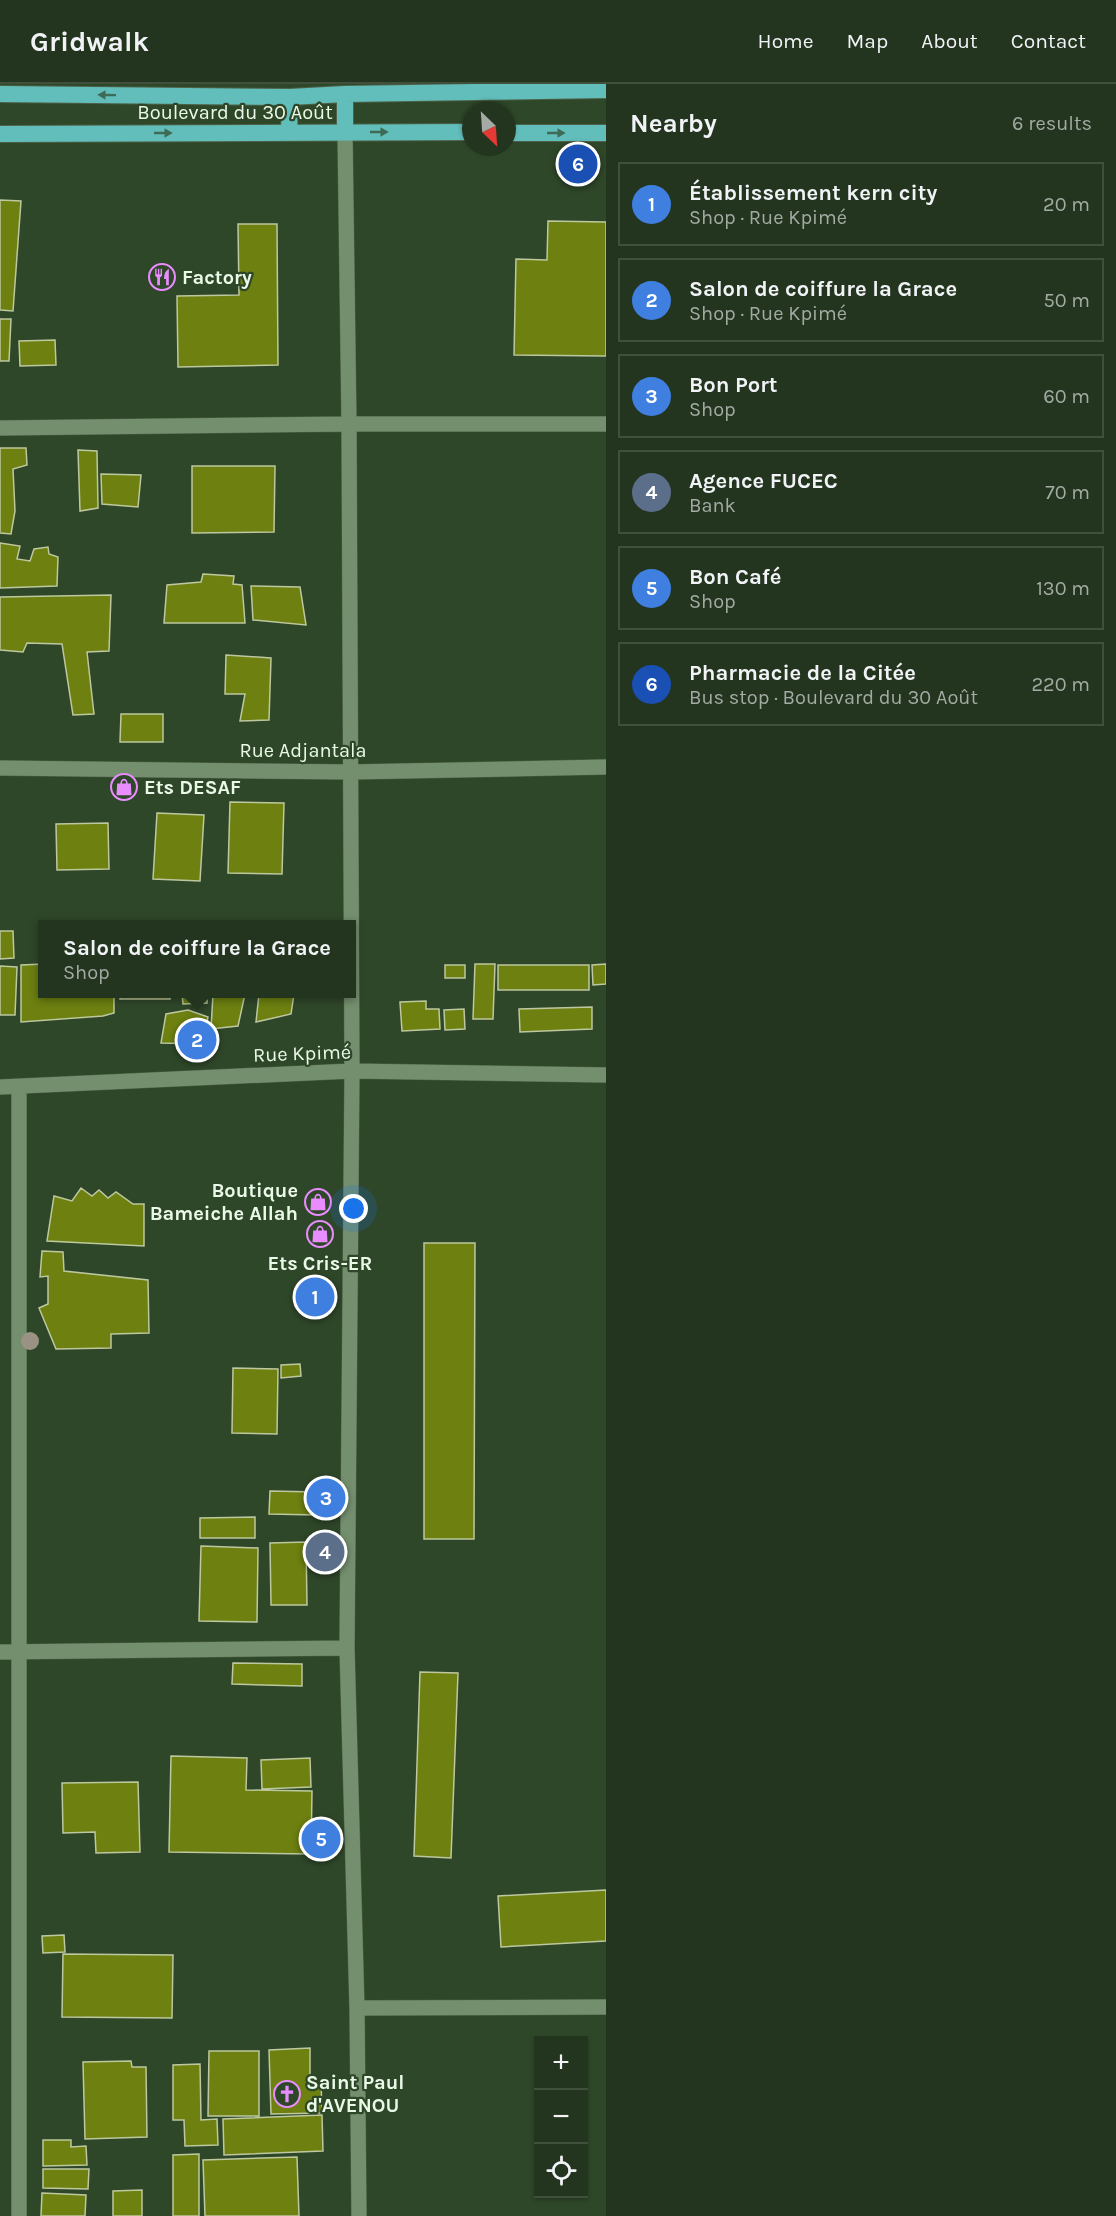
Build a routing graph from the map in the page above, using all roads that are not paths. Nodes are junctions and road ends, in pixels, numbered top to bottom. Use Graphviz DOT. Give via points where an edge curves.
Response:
graph roads {
  1 [pos="290,90"];
  2 [pos="606,90"];
  3 [pos="0,94"];
  4 [pos="345,94"];
  5 [pos="345,132"];
  6 [pos="462,132"];
  7 [pos="516,132"];
  8 [pos="289,133"];
  9 [pos="606,133"];
  10 [pos="0,134"];
  11 [pos="349,424"];
  12 [pos="606,424"];
  13 [pos="0,428"];
  14 [pos="606,767"];
  15 [pos="0,768"];
  16 [pos="351,772"];
  17 [pos="351,920"];
  18 [pos="352,998"];
  19 [pos="352,1071"];
  20 [pos="606,1075"];
  21 [pos="0,1087"];
  22 [pos="19,1087"];
  23 [pos="347,1648"];
  24 [pos="0,1652"];
  25 [pos="18,1653"];
  26 [pos="606,2007"];
  27 [pos="357,2008"];
  28 [pos="19,2216"];
  29 [pos="359,2216"];
  1 -- 3 [label="highway, Boulevard du 30 Août, one-way"];
  1 -- 4 [label="highway, Boulevard du 30 Août"];
  1 -- 8 [label="highway"];
  2 -- 4 [label="highway, Boulevard du 30 Août"];
  4 -- 5 [label="highway"];
  5 -- 6 [label="highway, Boulevard du 30 Août, one-way"];
  5 -- 8 [label="highway, Boulevard du 30 Août"];
  5 -- 11 [label="street"];
  7 -- 9 [label="highway, one-way"];
  10 -- 8 [label="highway, Boulevard du 30 Août, one-way"];
  11 -- 12 [label="street"];
  11 -- 13 [label="street"];
  11 -- 16 [label="street"];
  14 -- 16 [label="street, Rue Adjantala"];
  15 -- 16 [label="street, Rue Adjantala"];
  16 -- 17 [label="street"];
  18 -- 19 [label="street"];
  19 -- 20 [label="street, Rue Kpimé"];
  19 -- 22 [label="street, Rue Kpimé"];
  19 -- 23 [label="street"];
  21 -- 22 [label="street, Rue Kpimé"];
  22 -- 25 [label="street"];
  23 -- 25 [label="street"];
  23 -- 27 [label="street"];
  24 -- 25 [label="street"];
  25 -- 28 [label="street"];
  26 -- 27 [label="street"];
  27 -- 29 [label="street"];
}
